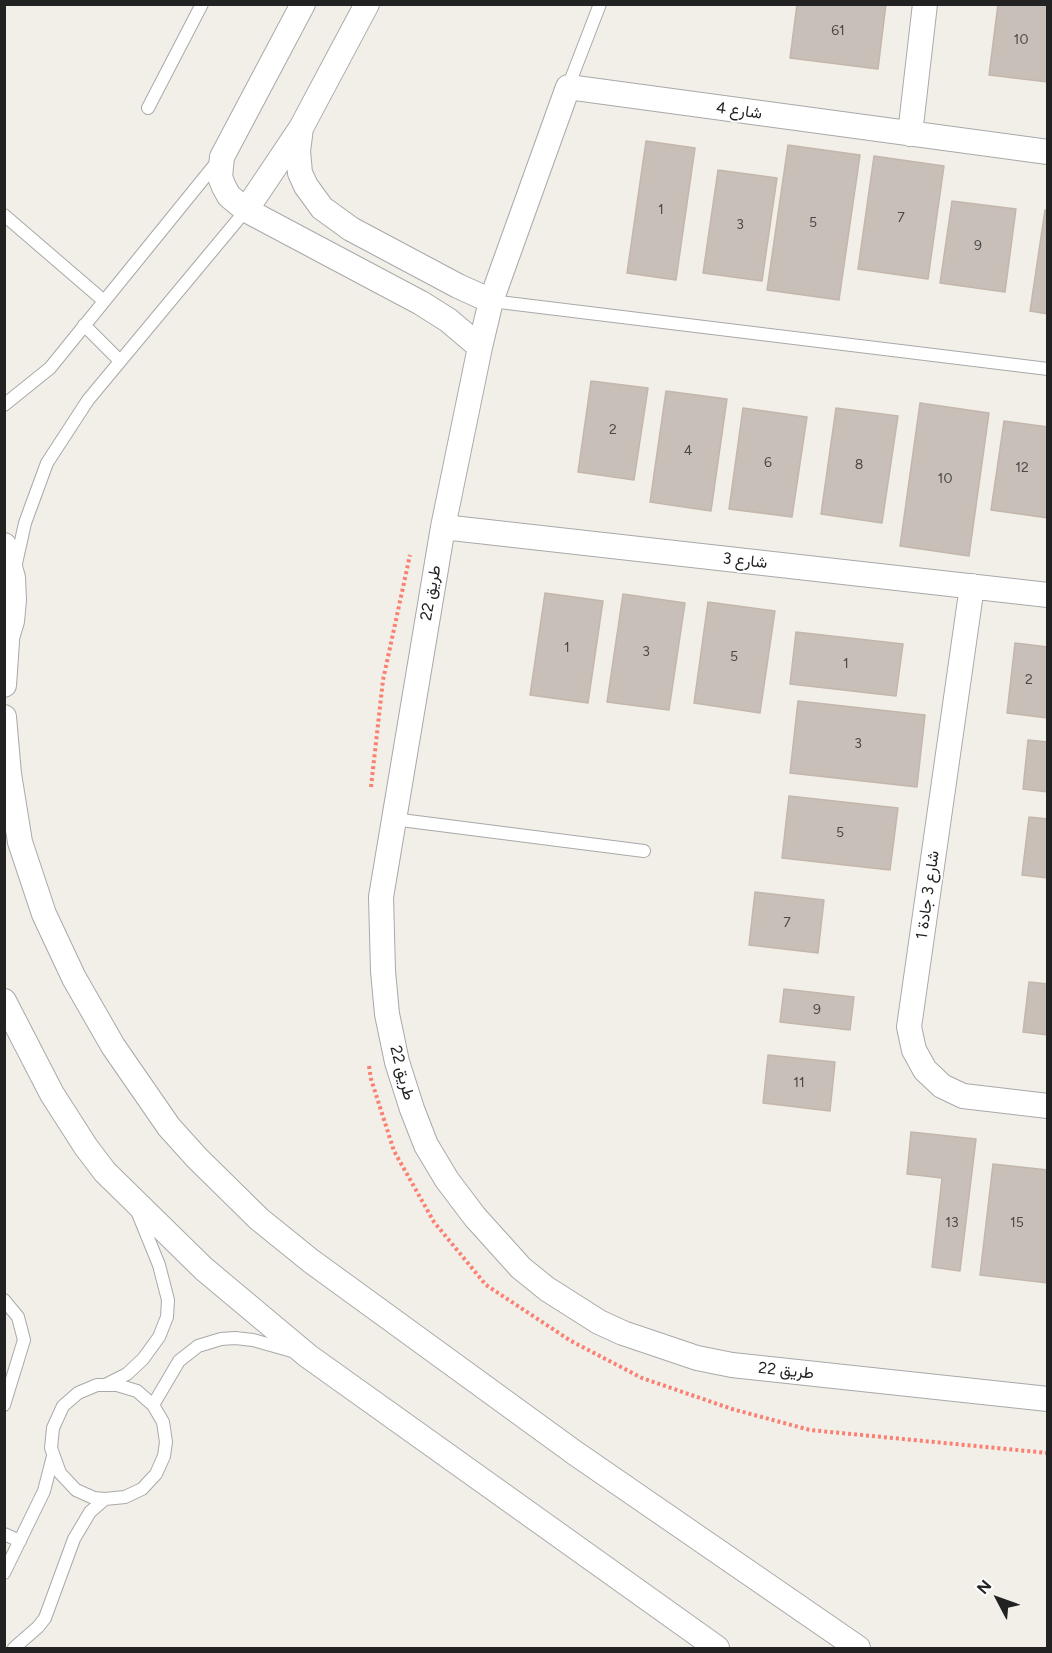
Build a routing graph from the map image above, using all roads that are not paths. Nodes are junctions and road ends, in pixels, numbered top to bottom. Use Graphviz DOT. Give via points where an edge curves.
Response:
graph roads {
  1 [pos="202,4"];
  2 [pos="303,4"];
  3 [pos="366,4"];
  4 [pos="600,4"];
  5 [pos="925,4"];
  6 [pos="568,87"];
  7 [pos="148,108"];
  8 [pos="301,128"];
  9 [pos="910,134"];
  10 [pos="1047,152"];
  11 [pos="222,157"];
  12 [pos="246,210"];
  13 [pos="4,215"];
  14 [pos="104,301"];
  15 [pos="491,301"];
  16 [pos="84,326"];
  17 [pos="480,347"];
  18 [pos="120,361"];
  19 [pos="1047,369"];
  20 [pos="4,405"];
  21 [pos="443,526"];
  22 [pos="4,545"];
  23 [pos="13,578"];
  24 [pos="972,586"];
  25 [pos="1047,595"];
  26 [pos="6,645"];
  27 [pos="4,685"];
  28 [pos="4,717"];
  29 [pos="393,819"];
  30 [pos="644,852"];
  31 [pos="4,1001"];
  32 [pos="1047,1106"];
  33 [pos="132,1199"];
  34 [pos="4,1300"];
  35 [pos="308,1356"];
  36 [pos="105,1385"];
  37 [pos="1047,1399"];
  38 [pos="4,1404"];
  39 [pos="153,1405"];
  40 [pos="53,1454"];
  41 [pos="105,1499"];
  42 [pos="4,1534"];
  43 [pos="20,1541"];
  44 [pos="4,1573"];
  45 [pos="14,1648"];
  46 [pos="717,1648"];
  47 [pos="858,1648"];
  1 -- 7 [label="lane"];
  2 -- 11 [label="street"];
  3 -- 8 [label="street"];
  4 -- 6 [label="lane"];
  5 -- 9 [label="street"];
  6 -- 9 [label="street, شارع 4"];
  6 -- 15 [label="street, طريق 22"];
  8 -- 12 [label="street"];
  8 -- 15 [label="street" via="300,174 322,208 351,229"];
  9 -- 10 [label="street, شارع 4"];
  11 -- 12 [label="street" via="220,177 224,187"];
  11 -- 14 [label="lane"];
  12 -- 17 [label="street" via="421,303"];
  12 -- 18 [label="lane"];
  13 -- 14 [label="lane"];
  14 -- 16 [label="lane"];
  15 -- 17 [label="street, طريق 22"];
  15 -- 19 [label="lane"];
  16 -- 18 [label="lane"];
  16 -- 20 [label="lane" via="50,368"];
  17 -- 21 [label="street, طريق 22"];
  18 -- 23 [label="lane" via="88,400 47,463 25,524"];
  21 -- 24 [label="street, شارع 3"];
  21 -- 29 [label="street, طريق 22"];
  22 -- 23 [label="street"];
  23 -- 26 [label="street" via="14,600"];
  24 -- 25 [label="street, شارع 3"];
  24 -- 32 [label="street, شارع 3 جادة 1" via="909,1027 914,1050 925,1070 942,1086 963,1096"];
  26 -- 27 [label="street"];
  28 -- 47 [label="street" via="15,819 44,914 74,978 113,1046 169,1127 197,1158 259,1219 311,1262 575,1453"];
  29 -- 30 [label="lane"];
  29 -- 37 [label="street, طريق 22" via="381,897 381,924 387,1014 397,1062 426,1145 447,1180 521,1268 599,1322 697,1358"];
  31 -- 33 [label="street" via="70,1123 105,1172"];
  33 -- 35 [label="street" via="204,1269"];
  33 -- 36 [label="lane" via="159,1265 168,1300 167,1317 143,1359 127,1374"];
  34 -- 38 [label="lane" via="18,1317 24,1340"];
  35 -- 39 [label="lane" via="254,1340 209,1342 179,1361"];
  35 -- 46 [label="street"];
  36 -- 39 [label="lane" via="137,1391"];
  36 -- 40 [label="lane" via="78,1393 63,1406 53,1428"];
  39 -- 41 [label="lane" via="163,1422 166,1442 156,1474 142,1489 124,1497"];
  40 -- 41 [label="lane" via="60,1473 76,1490"];
  40 -- 43 [label="lane" via="44,1491"];
  41 -- 45 [label="lane" via="90,1512 78,1531 45,1618"];
  42 -- 43 [label="lane"];
  43 -- 44 [label="lane"];
}
